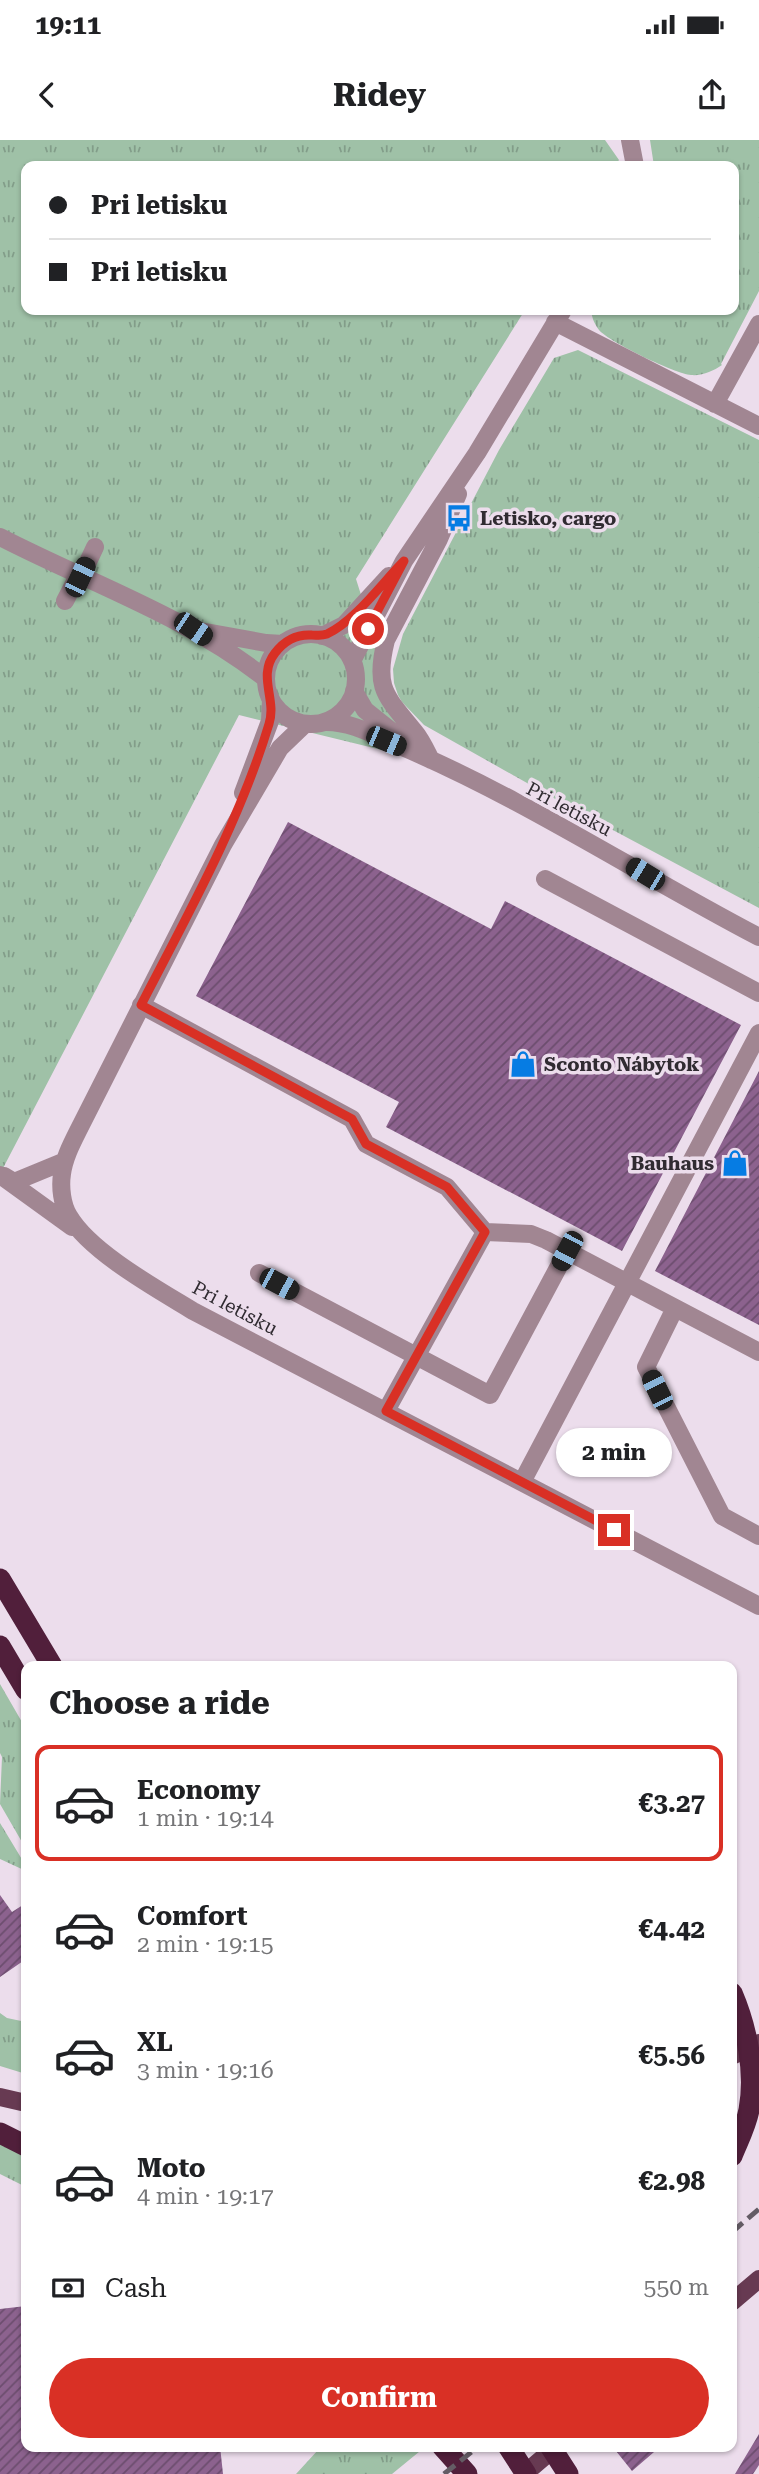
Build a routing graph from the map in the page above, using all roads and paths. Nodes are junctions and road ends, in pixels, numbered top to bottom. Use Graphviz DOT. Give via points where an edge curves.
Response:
graph roads {
  1 [pos="630,140"];
  2 [pos="634,161"];
  3 [pos="559,316"];
  4 [pos="759,324"];
  5 [pos="715,404"];
  6 [pos="759,426"];
  7 [pos="477,453"];
  8 [pos="0,537"];
  9 [pos="95,547"];
  10 [pos="404,561"];
  11 [pos="79,576"];
  12 [pos="65,601"];
  13 [pos="193,629"];
  14 [pos="322,636"];
  15 [pos="283,644"];
  16 [pos="352,661"];
  17 [pos="266,680"];
  18 [pos="354,691"];
  19 [pos="271,700"];
  20 [pos="324,722"];
  21 [pos="305,724"];
  22 [pos="431,760"];
  23 [pos="222,845"];
  24 [pos="545,879"];
  25 [pos="759,937"];
  26 [pos="759,993"];
  27 [pos="141,1005"];
  28 [pos="759,1033"];
  29 [pos="65,1161"];
  30 [pos="0,1175"];
  31 [pos="485,1232"];
  32 [pos="97,1246"];
  33 [pos="567,1251"];
  34 [pos="259,1273"];
  35 [pos="627,1283"];
  36 [pos="675,1308"];
  37 [pos="759,1352"];
  38 [pos="416,1356"];
  39 [pos="386,1411"];
  40 [pos="522,1482"];
  41 [pos="759,1536"];
  42 [pos="0,1579"];
  43 [pos="759,1606"];
  44 [pos="0,1646"];
  45 [pos="49,1661"];
  46 [pos="21,1682"];
  47 [pos="737,2008"];
  48 [pos="759,2043"];
  49 [pos="737,2054"];
  50 [pos="759,2073"];
  51 [pos="737,2083"];
  52 [pos="0,2133"];
  53 [pos="21,2144"];
  54 [pos="737,2144"];
  55 [pos="759,2279"];
  56 [pos="737,2298"];
  57 [pos="447,2452"];
  58 [pos="512,2452"];
  59 [pos="550,2452"];
  60 [pos="554,2452"];
  61 [pos="467,2474"];
  62 [pos="525,2474"];
  63 [pos="568,2474"];
  1 -- 2 [label="street"];
  3 -- 5 [label="street"];
  3 -- 7 [label="street"];
  4 -- 5 [label="street"];
  5 -- 6 [label="street"];
  7 -- 10 [label="street"];
  7 -- 22 [label="street" via="386,640 382,657 384,690"];
  8 -- 11 [label="street"];
  9 -- 11 [label="street"];
  10 -- 14 [label="street" via="344,625"];
  10 -- 16 [label="street"];
  11 -- 12 [label="street"];
  11 -- 13 [label="street"];
  13 -- 15 [label="street"];
  13 -- 17 [label="street"];
  14 -- 15 [label="street" via="299,636"];
  14 -- 16 [label="street" via="343,648"];
  15 -- 17 [label="street" via="270,660"];
  16 -- 18 [label="street"];
  17 -- 19 [label="street, Pri letisku"];
  18 -- 20 [label="street" via="340,713"];
  18 -- 22 [label="street, Pri letisku" via="365,710"];
  19 -- 21 [label="street" via="282,713"];
  19 -- 23 [label="street, Pri letisku" via="271,721"];
  20 -- 21 [label="street, Pri letisku"];
  20 -- 22 [label="street, Pri letisku" via="349,725"];
  21 -- 23 [label="street, Pri letisku" via="280,748"];
  22 -- 25 [label="street, Pri letisku"];
  23 -- 27 [label="street, Pri letisku"];
  24 -- 26 [label="street"];
  27 -- 29 [label="street, Pri letisku"];
  27 -- 31 [label="street" via="352,1119 366,1144 447,1187"];
  28 -- 35 [label="street"];
  29 -- 30 [label="street" via="14,1182"];
  29 -- 32 [label="street, Pri letisku" via="61,1189 67,1214"];
  30 -- 32 [label="street"];
  31 -- 33 [label="street" via="531,1234"];
  31 -- 38 [label="street"];
  32 -- 39 [label="street, Pri letisku" via="193,1311"];
  33 -- 35 [label="street"];
  33 -- 38 [label="street" via="490,1395"];
  34 -- 38 [label="street"];
  35 -- 36 [label="street"];
  35 -- 40 [label="street"];
  36 -- 37 [label="street"];
  36 -- 41 [label="street" via="646,1367 722,1516"];
  38 -- 39 [label="street"];
  39 -- 40 [label="street, Pri letisku"];
  40 -- 43 [label="street, Pri letisku"];
  42 -- 45 [label="highway"];
  44 -- 46 [label="highway"];
  47 -- 54 [label="highway" via="750,2068 749,2110"];
  48 -- 49 [label="main road"];
  50 -- 51 [label="highway"];
  52 -- 53 [label="highway"];
  55 -- 56 [label="main road"];
  57 -- 61 [label="highway"];
  58 -- 62 [label="highway"];
  59 -- 62 [label="main road"];
  60 -- 63 [label="highway"];
}
